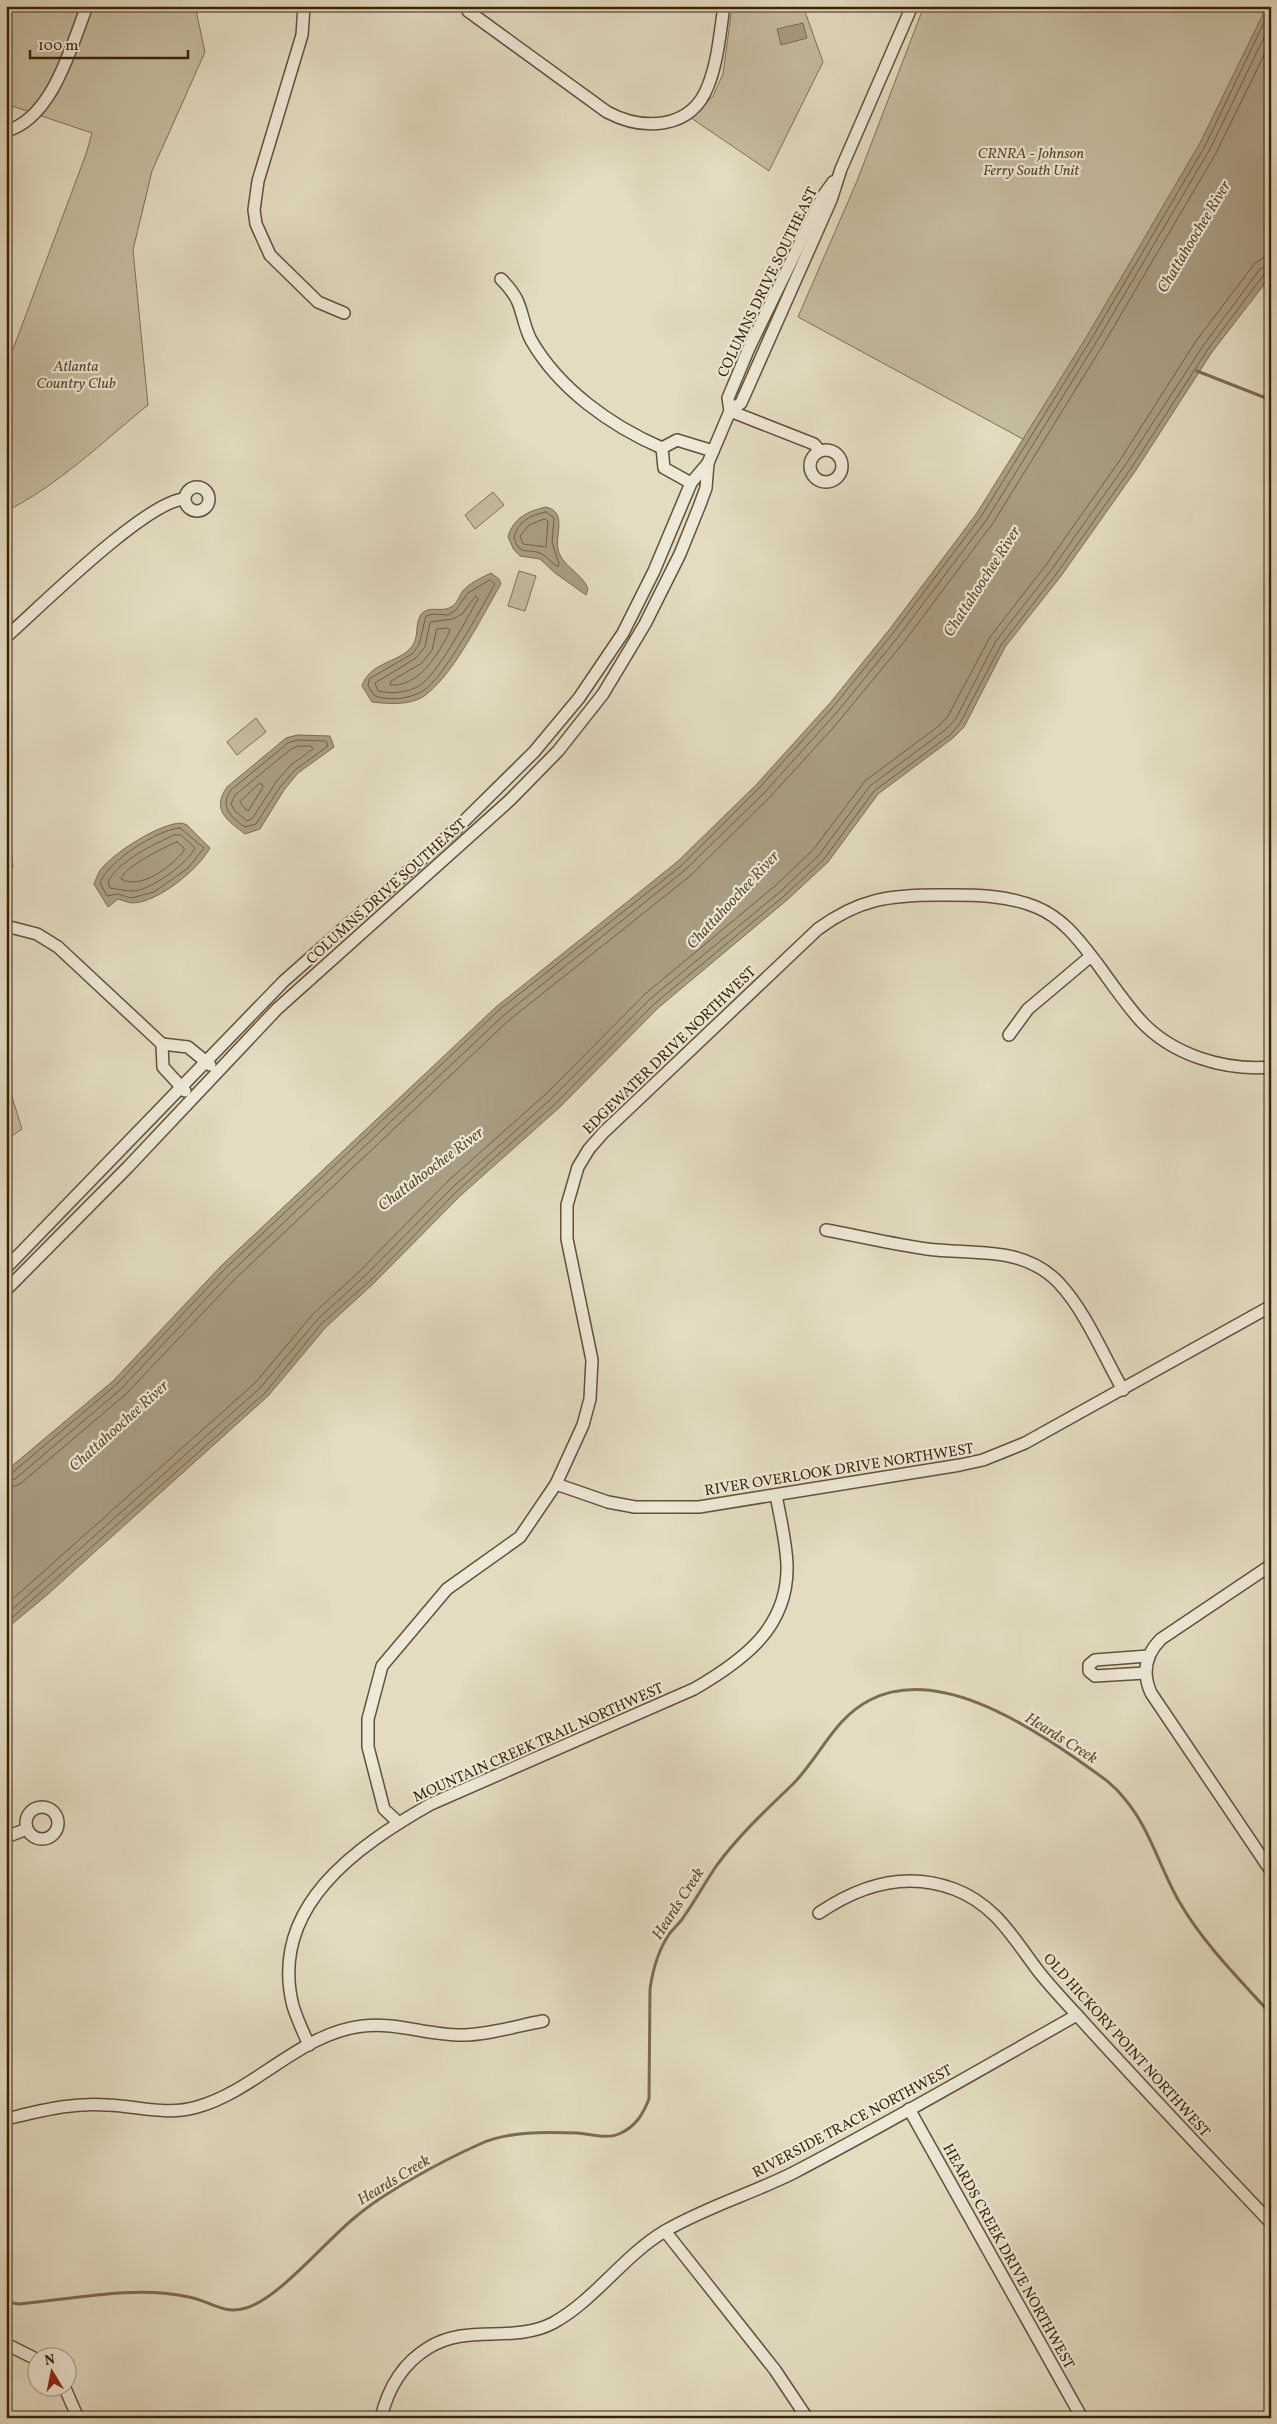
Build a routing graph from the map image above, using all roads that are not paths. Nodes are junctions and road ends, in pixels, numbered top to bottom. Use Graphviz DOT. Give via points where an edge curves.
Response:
graph roads {
  1 [pos="87,6"];
  2 [pos="304,6"];
  3 [pos="724,6"];
  4 [pos="912,6"];
  5 [pos="468,10"];
  6 [pos="6,131"];
  7 [pos="501,278"];
  8 [pos="344,313"];
  9 [pos="730,412"];
  10 [pos="662,448"];
  11 [pos="713,451"];
  12 [pos="820,451"];
  13 [pos="708,463"];
  14 [pos="691,483"];
  15 [pos="184,499"];
  16 [pos="6,637"];
  17 [pos="6,926"];
  18 [pos="1091,956"];
  19 [pos="1009,1034"];
  20 [pos="162,1044"];
  21 [pos="206,1061"];
  22 [pos="1271,1067"];
  23 [pos="217,1071"];
  24 [pos="181,1087"];
  25 [pos="192,1098"];
  26 [pos="826,1230"];
  27 [pos="6,1268"];
  28 [pos="6,1290"];
  29 [pos="1271,1306"];
  30 [pos="1122,1390"];
  31 [pos="556,1484"];
  32 [pos="776,1495"];
  33 [pos="1271,1565"];
  34 [pos="1148,1656"];
  35 [pos="1145,1672"];
  36 [pos="398,1823"];
  37 [pos="27,1829"];
  38 [pos="6,1837"];
  39 [pos="1271,1871"];
  40 [pos="819,1913"];
  41 [pos="1077,2015"];
  42 [pos="543,2021"];
  43 [pos="309,2045"];
  44 [pos="909,2109"];
  45 [pos="6,2119"];
  46 [pos="1271,2223"];
  47 [pos="665,2231"];
  48 [pos="6,2344"];
  49 [pos="28,2355"];
  50 [pos="68,2396"];
  51 [pos="78,2418"];
  52 [pos="381,2418"];
  53 [pos="807,2418"];
  54 [pos="1082,2418"];
  1 -- 6 [label="street" via="42,108 25,124"];
  2 -- 8 [label="street" via="302,35 258,181 254,210 256,224 270,255 318,302"];
  3 -- 5 [label="street" via="708,88 689,111 676,119 646,125 625,122 607,112"];
  4 -- 9 [label="street, COLUMNS DRIVE SOUTHEAST" via="742,403"];
  7 -- 10 [label="street" via="517,300 532,341 568,387 608,418"];
  9 -- 11 [label="street, COLUMNS DRIVE SOUTHEAST"];
  9 -- 12 [label="street" via="814,444"];
  10 -- 11 [label="street" via="676,440"];
  10 -- 14 [label="street" via="664,468"];
  11 -- 13 [label="street, COLUMNS DRIVE SOUTHEAST"];
  13 -- 14 [label="street, COLUMNS DRIVE SOUTHEAST"];
  13 -- 23 [label="street, COLUMNS DRIVE SOUTHEAST" via="706,488 664,587 624,662 576,730 527,785 277,1009"];
  14 -- 21 [label="street, COLUMNS DRIVE SOUTHEAST" via="654,571 622,633 556,727 510,778 284,981"];
  15 -- 16 [label="street" via="173,501 129,528"];
  17 -- 20 [label="street" via="37,934 58,947"];
  18 -- 19 [label="street" via="1028,1009"];
  18 -- 22 [label="street, EDGEWATER DRIVE NORTHWEST" via="1140,1020 1161,1038 1214,1063 1241,1068"];
  18 -- 31 [label="street, EDGEWATER DRIVE NORTHWEST" via="1060,921 1037,907 1012,899 986,895 902,895 862,903 838,914 818,929 603,1133 578,1167 567,1205 567,1239 589,1336 592,1375 583,1425"];
  20 -- 21 [label="street" via="188,1047"];
  20 -- 24 [label="street" via="163,1067"];
  21 -- 23 [label="street"];
  21 -- 24 [label="street, COLUMNS DRIVE SOUTHEAST"];
  23 -- 25 [label="street, COLUMNS DRIVE SOUTHEAST"];
  24 -- 25 [label="street"];
  24 -- 27 [label="street, COLUMNS DRIVE SOUTHEAST"];
  25 -- 28 [label="street, COLUMNS DRIVE SOUTHEAST"];
  26 -- 30 [label="street" via="926,1248 1000,1252 1037,1266 1057,1281 1072,1299"];
  29 -- 30 [label="street, RIVER OVERLOOK DRIVE NORTHWEST"];
  30 -- 32 [label="street, RIVER OVERLOOK DRIVE NORTHWEST" via="1025,1443 983,1460"];
  31 -- 32 [label="street, RIVER OVERLOOK DRIVE NORTHWEST" via="608,1502 658,1508 699,1507"];
  31 -- 36 [label="street, EDGEWATER DRIVE NORTHWEST" via="520,1537 447,1590 382,1666 368,1719 368,1747 384,1809"];
  32 -- 36 [label="street, MOUNTAIN CREEK TRAIL NORTHWEST" via="787,1561 785,1594 776,1619 741,1658 694,1689 465,1788"];
  33 -- 34 [label="street" via="1161,1639"];
  34 -- 35 [label="street"];
  34 -- 35 [label="street" via="1094,1660 1089,1665 1089,1671 1095,1676"];
  35 -- 39 [label="street" via="1151,1693"];
  36 -- 43 [label="street, MOUNTAIN CREEK TRAIL NORTHWEST" via="330,1876 312,1898 300,1922 291,1960 290,1989 297,2019"];
  37 -- 38 [label="street"];
  40 -- 41 [label="street, OLD HICKORY POINT NORTHWEST" via="853,1892 885,1882 922,1881 956,1890 980,1902 999,1917 1041,1974"];
  41 -- 44 [label="street, RIVERSIDE TRACE NORTHWEST"];
  41 -- 46 [label="street, OLD HICKORY POINT NORTHWEST"];
  42 -- 43 [label="street" via="461,2035 363,2026 336,2032"];
  43 -- 45 [label="street" via="232,2094 194,2108 157,2111 108,2104 74,2105"];
  44 -- 47 [label="street, RIVERSIDE TRACE NORTHWEST" via="793,2173 702,2211"];
  44 -- 54 [label="street, HEARDS CREEK DRIVE NORTHWEST"];
  47 -- 52 [label="street, RIVERSIDE TRACE NORTHWEST" via="571,2311 552,2323 518,2334 475,2333 453,2337 429,2347 399,2374"];
  47 -- 53 [label="street" via="775,2370"];
  48 -- 49 [label="street"];
  50 -- 51 [label="street"];
}
